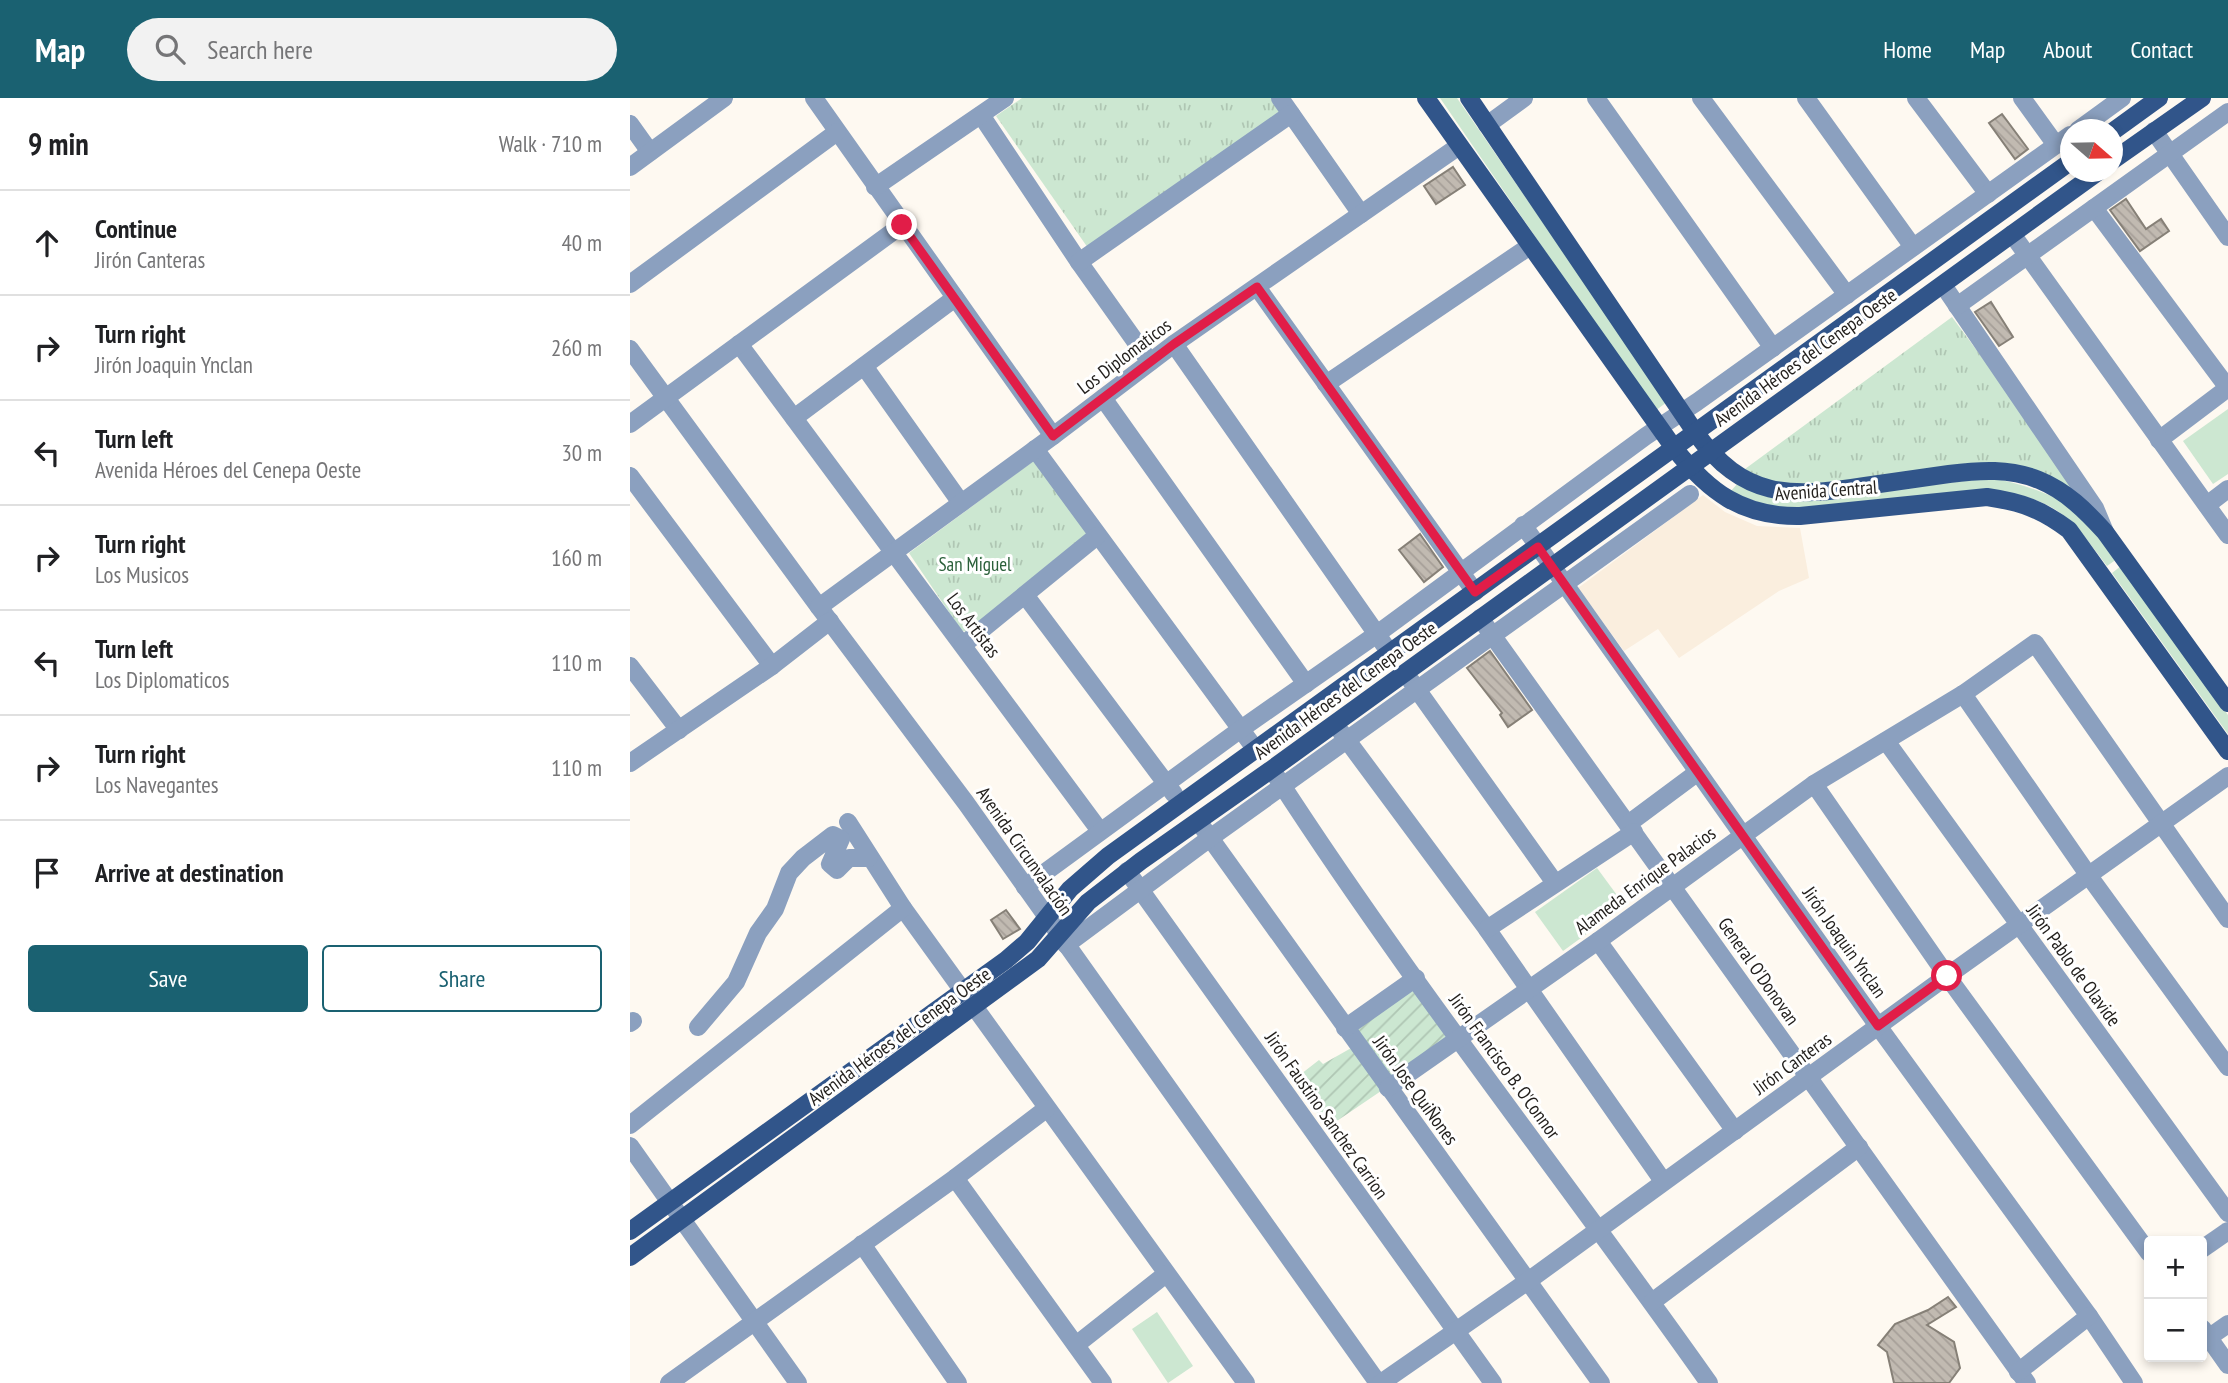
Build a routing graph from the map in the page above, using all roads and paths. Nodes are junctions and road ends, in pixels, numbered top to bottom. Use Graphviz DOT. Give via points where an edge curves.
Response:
graph roads {
  1 [pos="724,98"];
  2 [pos="814,98"];
  3 [pos="1005,98"];
  4 [pos="1280,98"];
  5 [pos="1426,98"];
  6 [pos="1469,98"];
  7 [pos="1524,98"];
  8 [pos="1596,98"];
  9 [pos="1701,98"];
  10 [pos="1806,98"];
  11 [pos="1916,98"];
  12 [pos="2022,98"];
  13 [pos="2122,98"];
  14 [pos="2159,98"];
  15 [pos="2202,98"];
  16 [pos="2228,112"];
  17 [pos="1291,114"];
  18 [pos="981,115"];
  19 [pos="2093,119"];
  20 [pos="630,124"];
  21 [pos="1487,124"];
  22 [pos="2123,124"];
  23 [pos="2154,131"];
  24 [pos="836,132"];
  25 [pos="2060,137"];
  26 [pos="2060,142"];
  27 [pos="1460,146"];
  28 [pos="650,152"];
  29 [pos="2123,153"];
  30 [pos="2169,153"];
  31 [pos="630,167"];
  32 [pos="2060,169"];
  33 [pos="2084,182"];
  34 [pos="875,187"];
  35 [pos="1988,194"];
  36 [pos="2094,208"];
  37 [pos="1361,214"];
  38 [pos="902,225"];
  39 [pos="2011,234"];
  40 [pos="2228,237"];
  41 [pos="1530,246"];
  42 [pos="1913,247"];
  43 [pos="2027,256"];
  44 [pos="1079,262"];
  45 [pos="630,284"];
  46 [pos="1943,285"];
  47 [pos="1257,287"];
  48 [pos="1847,295"];
  49 [pos="955,298"];
  50 [pos="1957,306"];
  51 [pos="739,344"];
  52 [pos="1174,344"];
  53 [pos="1773,348"];
  54 [pos="630,349"];
  55 [pos="1150,362"];
  56 [pos="864,366"];
  57 [pos="1326,384"];
  58 [pos="2228,388"];
  59 [pos="665,398"];
  60 [pos="1103,398"];
  61 [pos="1682,412"];
  62 [pos="794,418"];
  63 [pos="630,424"];
  64 [pos="1659,427"];
  65 [pos="1695,432"];
  66 [pos="1053,436"];
  67 [pos="2159,440"];
  68 [pos="1674,448"];
  69 [pos="1035,449"];
  70 [pos="1709,451"];
  71 [pos="1688,466"];
  72 [pos="630,476"];
  73 [pos="2228,489"];
  74 [pos="1690,494"];
  75 [pos="961,503"];
  76 [pos="2207,505"];
  77 [pos="1523,525"];
  78 [pos="2105,532"];
  79 [pos="2228,535"];
  80 [pos="1097,536"];
  81 [pos="1538,547"];
  82 [pos="893,553"];
  83 [pos="1551,566"];
  84 [pos="1459,571"];
  85 [pos="1564,585"];
  86 [pos="1475,592"];
  87 [pos="1025,595"];
  88 [pos="824,614"];
  89 [pos="1479,618"];
  90 [pos="1377,634"];
  91 [pos="1492,636"];
  92 [pos="963,645"];
  93 [pos="1390,653"];
  94 [pos="630,666"];
  95 [pos="772,666"];
  96 [pos="1404,672"];
  97 [pos="1306,684"];
  98 [pos="1418,690"];
  99 [pos="1963,694"];
  100 [pos="2228,703"];
  101 [pos="1334,723"];
  102 [pos="1241,729"];
  103 [pos="679,730"];
  104 [pos="1348,741"];
  105 [pos="1886,741"];
  106 [pos="1256,750"];
  107 [pos="2228,751"];
  108 [pos="630,763"];
  109 [pos="1272,769"];
  110 [pos="1698,772"];
  111 [pos="2228,776"];
  112 [pos="1167,784"];
  113 [pos="1814,784"];
  114 [pos="1283,786"];
  115 [pos="1181,804"];
  116 [pos="1197,821"];
  117 [pos="848,822"];
  118 [pos="2161,824"];
  119 [pos="1631,828"];
  120 [pos="1100,831"];
  121 [pos="1742,834"];
  122 [pos="1210,838"];
  123 [pos="869,858"];
  124 [pos="1127,872"];
  125 [pos="2089,876"];
  126 [pos="1555,883"];
  127 [pos="1673,886"];
  128 [pos="1025,887"];
  129 [pos="1141,889"];
  130 [pos="903,908"];
  131 [pos="1046,918"];
  132 [pos="2228,919"];
  133 [pos="2018,925"];
  134 [pos="1487,929"];
  135 [pos="1062,940"];
  136 [pos="1598,941"];
  137 [pos="1947,976"];
  138 [pos="1416,978"];
  139 [pos="963,990"];
  140 [pos="1527,990"];
  141 [pos="975,1007"];
  142 [pos="1878,1026"];
  143 [pos="698,1027"];
  144 [pos="1345,1028"];
  145 [pos="1457,1038"];
  146 [pos="2228,1067"];
  147 [pos="1808,1077"];
  148 [pos="1388,1088"];
  149 [pos="1046,1109"];
  150 [pos="630,1125"];
  151 [pos="1735,1131"];
  152 [pos="630,1146"];
  153 [pos="1859,1147"];
  154 [pos="955,1178"];
  155 [pos="1663,1181"];
  156 [pos="669,1203"];
  157 [pos="2228,1213"];
  158 [pos="681,1220"];
  159 [pos="1599,1230"];
  160 [pos="630,1231"];
  161 [pos="2228,1231"];
  162 [pos="862,1244"];
  163 [pos="2144,1246"];
  164 [pos="2207,1246"];
  165 [pos="630,1257"];
  166 [pos="1166,1274"];
  167 [pos="1528,1281"];
  168 [pos="1652,1302"];
  169 [pos="2089,1316"];
  170 [pos="754,1321"];
  171 [pos="2228,1324"];
  172 [pos="1456,1332"];
  173 [pos="2207,1332"];
  174 [pos="2207,1336"];
  175 [pos="1076,1345"];
  176 [pos="2228,1365"];
  177 [pos="2023,1377"];
  178 [pos="669,1383"];
  179 [pos="799,1383"];
  180 [pos="958,1383"];
  181 [pos="1103,1383"];
  182 [pos="1246,1383"];
  183 [pos="1380,1383"];
  184 [pos="1493,1383"];
  185 [pos="1601,1383"];
  186 [pos="1709,1383"];
  187 [pos="2134,1383"];
  1 -- 28 [label="street"];
  2 -- 24 [label="street"];
  3 -- 18 [label="street"];
  4 -- 17 [label="street"];
  5 -- 27 [label="main road, Avenida Central"];
  6 -- 21 [label="main road, Avenida Central"];
  7 -- 21 [label="street"];
  8 -- 53 [label="street"];
  9 -- 48 [label="street"];
  10 -- 42 [label="street"];
  11 -- 35 [label="street"];
  12 -- 25 [label="street"];
  13 -- 19 [label="street"];
  14 -- 22 [label="main road"];
  15 -- 23 [label="main road"];
  16 -- 30 [label="street"];
  17 -- 37 [label="street"];
  17 -- 44 [label="street"];
  18 -- 34 [label="street"];
  18 -- 44 [label="street"];
  20 -- 28 [label="street"];
  21 -- 61 [label="main road, Avenida Central"];
  23 -- 29 [label="main road"];
  23 -- 30 [label="street"];
  24 -- 34 [label="street"];
  24 -- 45 [label="street"];
  26 -- 35 [label="street"];
  27 -- 37 [label="street, Los Diplomaticos"];
  27 -- 41 [label="main road, Avenida Central"];
  28 -- 31 [label="street"];
  30 -- 36 [label="street"];
  30 -- 40 [label="street"];
  32 -- 65 [label="main road, Avenida Héroes del Cenepa Oeste"];
  33 -- 39 [label="main road, Avenida Héroes del Cenepa Oeste"];
  34 -- 38 [label="street"];
  35 -- 42 [label="street"];
  36 -- 43 [label="street"];
  36 -- 58 [label="street"];
  37 -- 47 [label="street, Los Diplomaticos"];
  38 -- 49 [label="street"];
  38 -- 51 [label="street"];
  39 -- 43 [label="street"];
  39 -- 46 [label="main road, Avenida Héroes del Cenepa Oeste"];
  41 -- 57 [label="street"];
  41 -- 64 [label="main road, Avenida Central"];
  42 -- 48 [label="street"];
  43 -- 50 [label="street"];
  43 -- 67 [label="street"];
  44 -- 55 [label="street"];
  46 -- 50 [label="street"];
  46 -- 70 [label="main road, Avenida Héroes del Cenepa Oeste"];
  47 -- 52 [label="street, Los Diplomaticos"];
  47 -- 57 [label="street"];
  48 -- 53 [label="street"];
  49 -- 56 [label="street"];
  49 -- 66 [label="street"];
  50 -- 78 [label="street" via="2095,508"];
  51 -- 59 [label="street"];
  51 -- 62 [label="street, Los Artistas"];
  52 -- 55 [label="street, Los Diplomaticos"];
  52 -- 90 [label="street"];
  53 -- 61 [label="street"];
  54 -- 59 [label="street, Avenida Circunvalación"];
  55 -- 60 [label="street, Los Diplomaticos"];
  56 -- 62 [label="street"];
  56 -- 75 [label="street"];
  57 -- 84 [label="street"];
  58 -- 67 [label="street"];
  59 -- 63 [label="street"];
  59 -- 88 [label="street, Avenida Circunvalación"];
  60 -- 66 [label="street, Los Diplomaticos"];
  60 -- 97 [label="street"];
  61 -- 64 [label="street"];
  61 -- 65 [label="main road, Avenida Central"];
  62 -- 82 [label="street, Los Artistas"];
  64 -- 68 [label="main road, Avenida Central"];
  64 -- 77 [label="street"];
  65 -- 68 [label="main road, Avenida Héroes del Cenepa Oeste"];
  65 -- 70 [label="main road, Avenida Central"];
  66 -- 69 [label="street, Los Diplomaticos"];
  67 -- 76 [label="street"];
  68 -- 71 [label="main road, Avenida Central"];
  68 -- 81 [label="main road, Avenida Héroes del Cenepa Oeste"];
  69 -- 75 [label="street, Los Diplomaticos"];
  69 -- 80 [label="street"];
  70 -- 71 [label="main road, Avenida Héroes del Cenepa Oeste"];
  70 -- 78 [label="main road, Avenida Central" via="1746,480 1794,494 1973,471 2011,472 2064,493"];
  71 -- 83 [label="main road, Avenida Héroes del Cenepa Oeste"];
  71 -- 107 [label="main road, Avenida Central" via="1724,498 1775,517 1987,497 2046,513 2069,530"];
  72 -- 95 [label="street"];
  73 -- 76 [label="street"];
  74 -- 85 [label="street"];
  75 -- 82 [label="street, Los Diplomaticos"];
  76 -- 79 [label="street"];
  77 -- 81 [label="street, Jirón Joaquin Ynclan"];
  77 -- 84 [label="street"];
  78 -- 100 [label="main road, Avenida Central"];
  80 -- 87 [label="street"];
  80 -- 102 [label="street"];
  81 -- 83 [label="street, Jirón Joaquin Ynclan"];
  81 -- 86 [label="main road, Avenida Héroes del Cenepa Oeste"];
  82 -- 88 [label="street, Los Diplomaticos"];
  82 -- 92 [label="street, Los Artistas"];
  83 -- 85 [label="street, Jirón Joaquin Ynclan"];
  83 -- 89 [label="main road, Avenida Héroes del Cenepa Oeste"];
  84 -- 86 [label="street"];
  84 -- 90 [label="street"];
  85 -- 91 [label="street"];
  85 -- 110 [label="street, Jirón Joaquin Ynclan"];
  86 -- 93 [label="main road, Avenida Héroes del Cenepa Oeste"];
  87 -- 92 [label="street"];
  87 -- 112 [label="street"];
  88 -- 95 [label="street, Los Diplomaticos"];
  88 -- 128 [label="street, Avenida Circunvalación"];
  89 -- 91 [label="street, General O'Donovan"];
  89 -- 96 [label="main road, Avenida Héroes del Cenepa Oeste"];
  90 -- 93 [label="street"];
  90 -- 97 [label="street"];
  91 -- 98 [label="street"];
  91 -- 119 [label="street, General O'Donovan"];
  92 -- 120 [label="street, Los Artistas"];
  93 -- 106 [label="main road, Avenida Héroes del Cenepa Oeste"];
  94 -- 103 [label="street"];
  95 -- 103 [label="street, Los Diplomaticos"];
  96 -- 98 [label="street"];
  96 -- 101 [label="main road, Avenida Héroes del Cenepa Oeste"];
  97 -- 102 [label="street"];
  98 -- 104 [label="street"];
  98 -- 126 [label="street"];
  99 -- 105 [label="street, Alameda Enrique Palacios"];
  99 -- 118 [label="street, Alameda Enrique Palacios" via="2035,643"];
  99 -- 125 [label="street"];
  101 -- 104 [label="street"];
  101 -- 109 [label="main road, Avenida Héroes del Cenepa Oeste"];
  102 -- 106 [label="street"];
  102 -- 112 [label="street"];
  103 -- 108 [label="street, Los Diplomaticos"];
  104 -- 114 [label="street"];
  104 -- 134 [label="street"];
  105 -- 113 [label="street, Alameda Enrique Palacios"];
  105 -- 133 [label="street, Jirón Pablo de Olavide"];
  106 -- 115 [label="main road, Avenida Héroes del Cenepa Oeste"];
  109 -- 114 [label="street, Jirón Francisco B. O'Connor"];
  109 -- 116 [label="main road, Avenida Héroes del Cenepa Oeste"];
  110 -- 119 [label="street"];
  110 -- 121 [label="street, Jirón Joaquin Ynclan"];
  111 -- 118 [label="street, Jirón Canteras"];
  112 -- 115 [label="street"];
  112 -- 120 [label="street"];
  113 -- 121 [label="street, Alameda Enrique Palacios"];
  113 -- 137 [label="street"];
  114 -- 122 [label="street"];
  114 -- 138 [label="street, Jirón Francisco B. O'Connor"];
  115 -- 131 [label="main road, Avenida Héroes del Cenepa Oeste" via="1108,856 1070,889"];
  116 -- 122 [label="street, Jirón Jose QuiÑones"];
  116 -- 124 [label="main road, Avenida Héroes del Cenepa Oeste"];
  117 -- 123 [label="street"];
  118 -- 125 [label="street, Jirón Canteras"];
  118 -- 132 [label="street"];
  119 -- 126 [label="street"];
  119 -- 127 [label="street, General O'Donovan"];
  120 -- 128 [label="street"];
  121 -- 127 [label="street, Alameda Enrique Palacios"];
  121 -- 142 [label="street, Jirón Joaquin Ynclan"];
  122 -- 129 [label="street"];
  122 -- 144 [label="street, Jirón Jose QuiÑones"];
  123 -- 130 [label="street"];
  123 -- 143 [label="street" via="849,858 837,870 830,864 841,839 833,835 803,858 789,873 736,982"];
  124 -- 129 [label="street, Jirón Faustino Sanchez Carrion"];
  124 -- 135 [label="main road, Avenida Héroes del Cenepa Oeste" via="1088,902"];
  125 -- 133 [label="street, Jirón Canteras"];
  125 -- 146 [label="street"];
  126 -- 134 [label="street"];
  127 -- 136 [label="street, Alameda Enrique Palacios"];
  127 -- 147 [label="street, General O'Donovan"];
  128 -- 131 [label="street, Avenida Circunvalación"];
  129 -- 135 [label="street"];
  129 -- 172 [label="street, Jirón Faustino Sanchez Carrion"];
  130 -- 139 [label="street"];
  130 -- 150 [label="street"];
  131 -- 135 [label="street, Avenida Circunvalación"];
  131 -- 139 [label="main road, Avenida Héroes del Cenepa Oeste" via="1027,942"];
  133 -- 137 [label="street, Jirón Canteras"];
  133 -- 157 [label="street, Jirón Pablo de Olavide"];
  134 -- 140 [label="street"];
  135 -- 141 [label="main road, Avenida Héroes del Cenepa Oeste"];
  135 -- 183 [label="street, Avenida Circunvalación"];
  136 -- 140 [label="street, Alameda Enrique Palacios"];
  136 -- 151 [label="street"];
  137 -- 142 [label="street, Jirón Canteras"];
  137 -- 163 [label="street"];
  138 -- 144 [label="street"];
  138 -- 145 [label="street, Jirón Francisco B. O'Connor"];
  139 -- 141 [label="street"];
  139 -- 156 [label="main road, Avenida Héroes del Cenepa Oeste"];
  140 -- 145 [label="street, Alameda Enrique Palacios"];
  140 -- 155 [label="street"];
  141 -- 149 [label="street"];
  141 -- 158 [label="main road, Avenida Héroes del Cenepa Oeste"];
  142 -- 147 [label="street, Jirón Canteras"];
  142 -- 169 [label="street, Jirón Joaquin Ynclan"];
  144 -- 148 [label="street, Jirón Jose QuiÑones"];
  145 -- 148 [label="street, Alameda Enrique Palacios"];
  145 -- 159 [label="street, Jirón Francisco B. O'Connor"];
  147 -- 151 [label="street, Jirón Canteras"];
  147 -- 153 [label="street, General O'Donovan"];
  148 -- 167 [label="street, Jirón Jose QuiÑones"];
  149 -- 154 [label="street"];
  149 -- 166 [label="street"];
  151 -- 155 [label="street, Jirón Canteras"];
  152 -- 156 [label="street"];
  153 -- 168 [label="street"];
  153 -- 177 [label="street, General O'Donovan"];
  154 -- 162 [label="street"];
  154 -- 175 [label="street"];
  155 -- 159 [label="street, Jirón Canteras"];
  156 -- 158 [label="street"];
  156 -- 160 [label="main road, Avenida Héroes del Cenepa Oeste"];
  158 -- 165 [label="main road, Avenida Héroes del Cenepa Oeste"];
  158 -- 170 [label="street"];
  159 -- 167 [label="street, Jirón Canteras"];
  159 -- 168 [label="street, Jirón Francisco B. O'Connor"];
  161 -- 164 [label="street"];
  162 -- 170 [label="street"];
  162 -- 180 [label="street"];
  166 -- 175 [label="street"];
  166 -- 182 [label="street"];
  167 -- 172 [label="street, Jirón Canteras"];
  167 -- 185 [label="street, Jirón Jose QuiÑones"];
  168 -- 186 [label="street, Jirón Francisco B. O'Connor"];
  169 -- 177 [label="street"];
  169 -- 187 [label="street, Jirón Joaquin Ynclan"];
  170 -- 178 [label="street"];
  170 -- 179 [label="street"];
  171 -- 173 [label="street"];
  172 -- 183 [label="street, Jirón Canteras"];
  172 -- 184 [label="street, Jirón Faustino Sanchez Carrion"];
  174 -- 176 [label="street"];
  175 -- 181 [label="street"];
}
